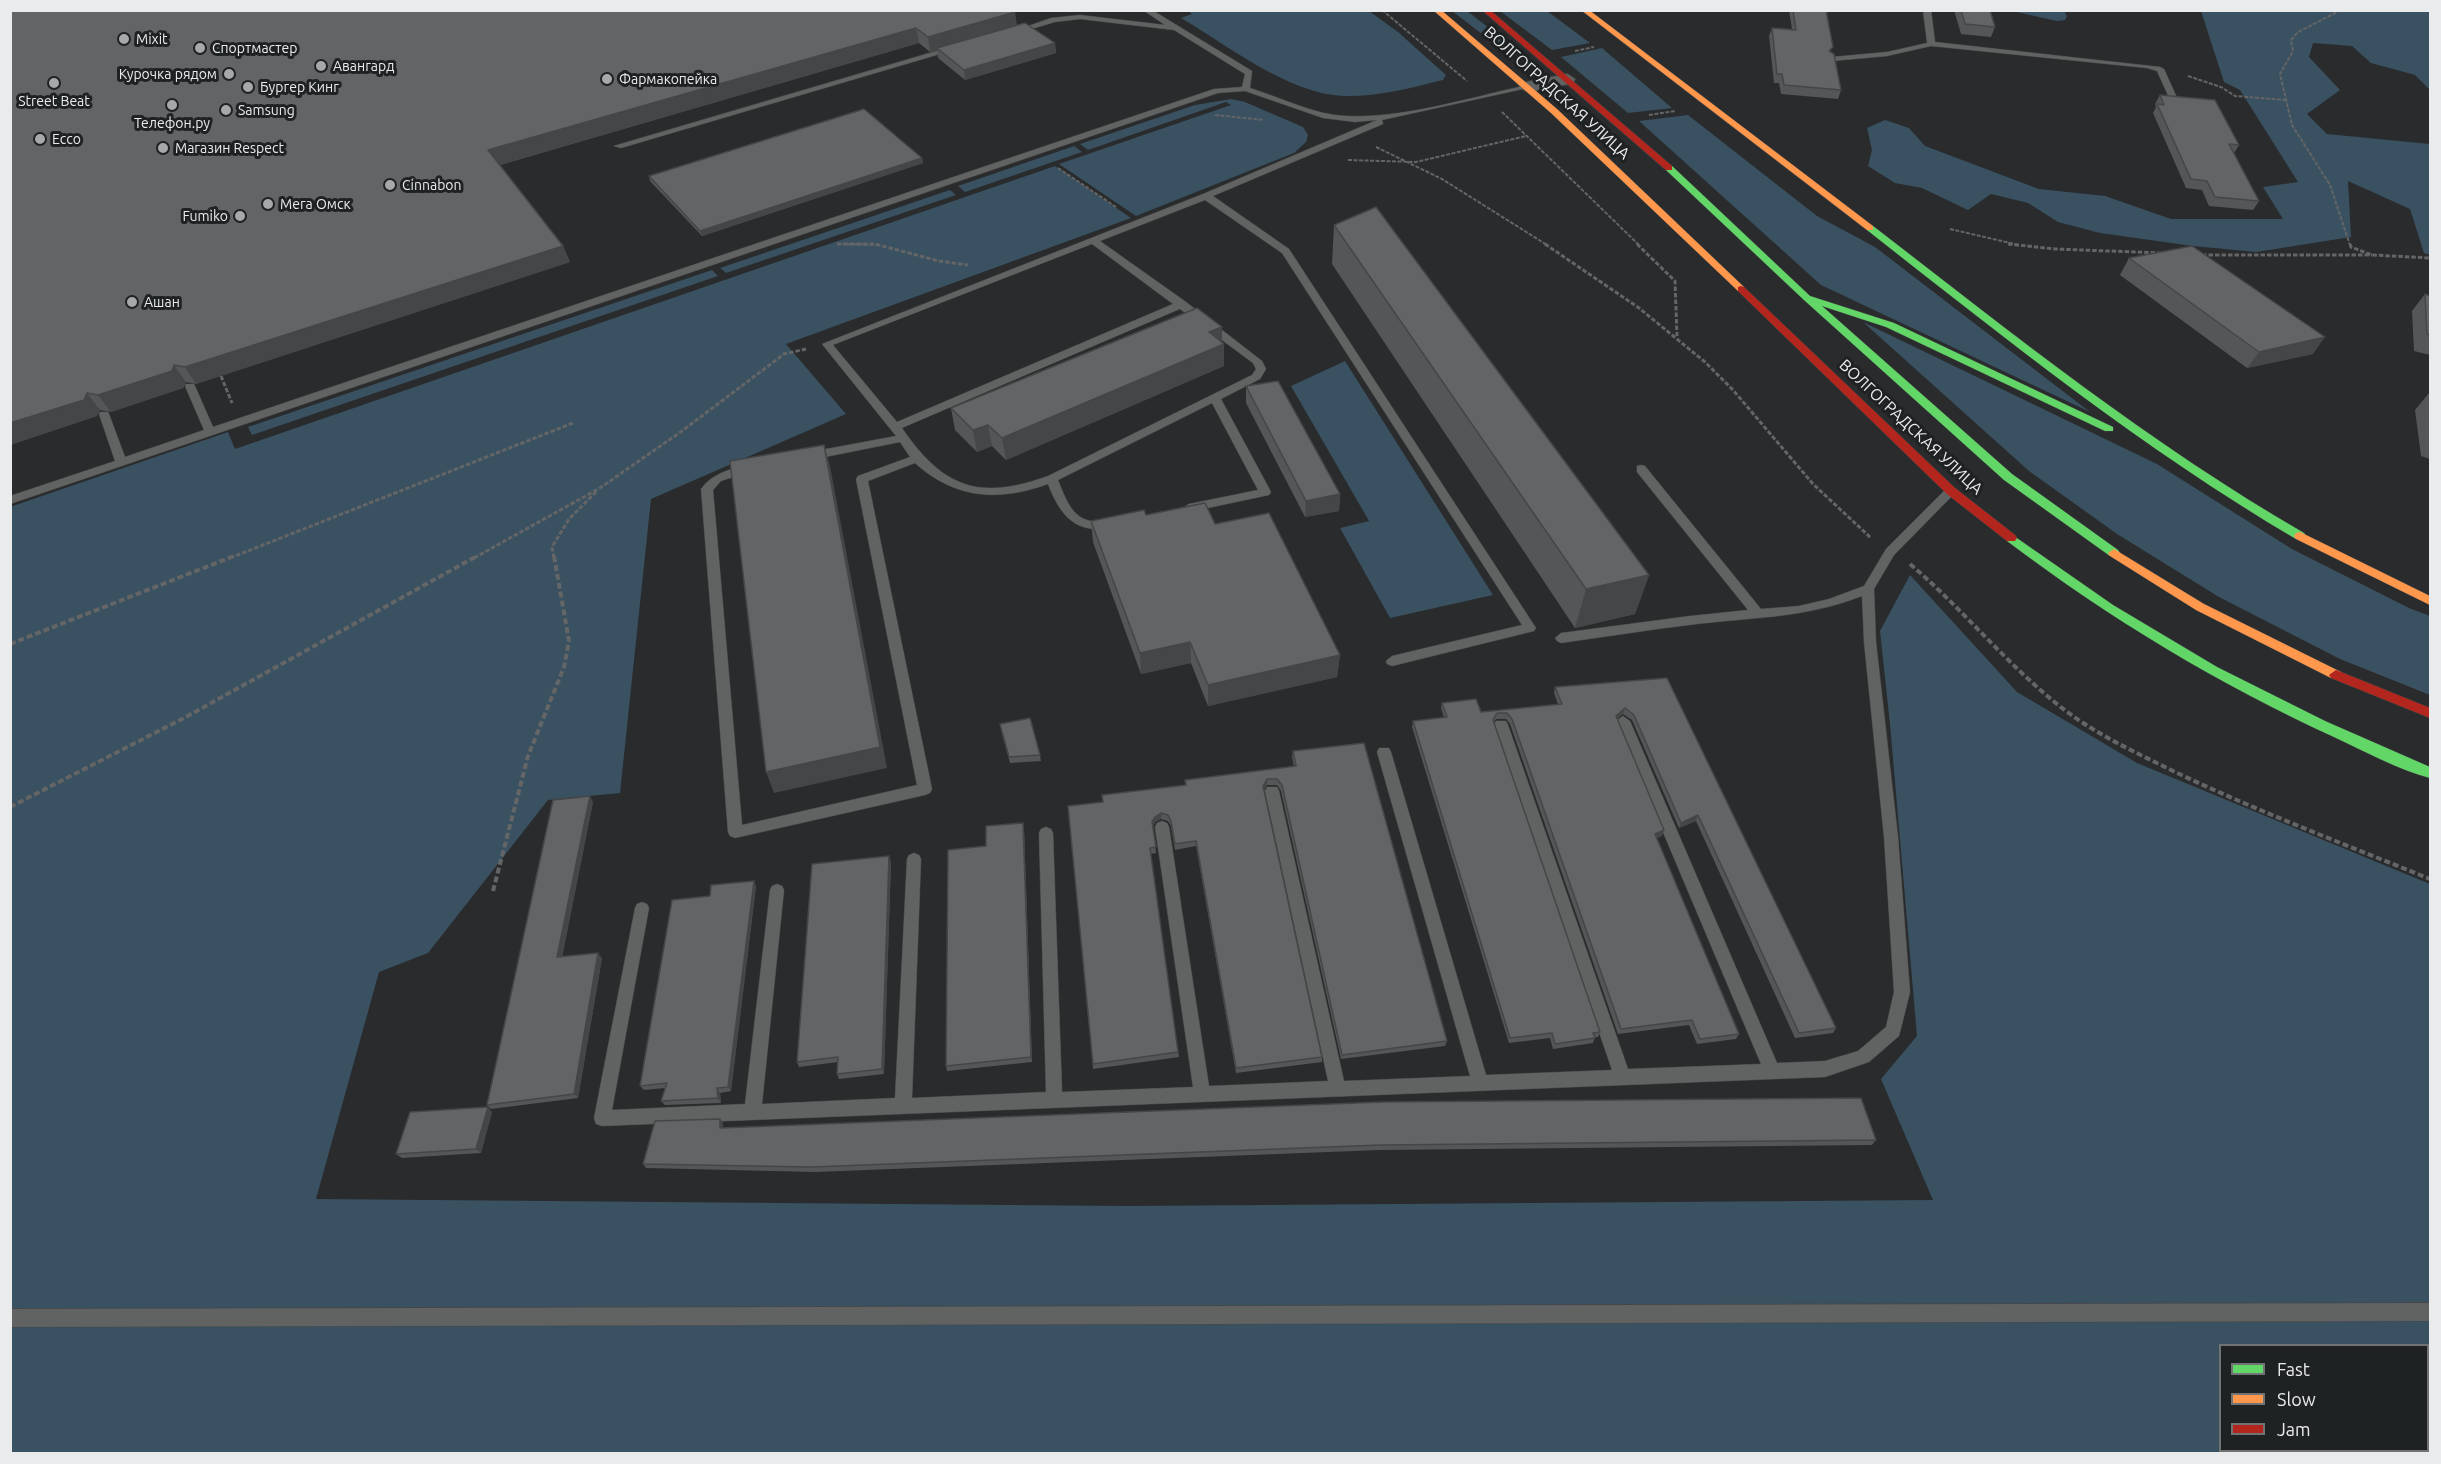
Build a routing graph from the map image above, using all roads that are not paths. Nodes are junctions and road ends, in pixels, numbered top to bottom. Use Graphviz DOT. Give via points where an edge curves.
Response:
graph roads {
  1 [pos="1146,10"];
  2 [pos="1436,10"];
  3 [pos="1485,10"];
  4 [pos="1584,10"];
  5 [pos="1928,10"];
  6 [pos="1174,28"];
  7 [pos="1008,34"];
  8 [pos="1931,44"];
  9 [pos="962,47"];
  10 [pos="1832,59"];
  11 [pos="1567,79"];
  12 [pos="1528,87"];
  13 [pos="1246,89"];
  14 [pos="2174,100"];
  15 [pos="1390,117"];
  16 [pos="618,146"];
  17 [pos="1206,196"];
  18 [pos="1093,240"];
  19 [pos="1806,298"];
  20 [pos="1182,304"];
  21 [pos="190,386"];
  22 [pos="1215,398"];
  23 [pos="104,414"];
  24 [pos="210,432"];
  25 [pos="899,432"];
  26 [pos="917,458"];
  27 [pos="791,459"];
  28 [pos="2178,462"];
  29 [pos="121,463"];
  30 [pos="758,466"];
  31 [pos="1641,469"];
  32 [pos="1052,479"];
  33 [pos="1951,491"];
  34 [pos="10,500"];
  35 [pos="1171,511"];
  36 [pos="1124,521"];
  37 [pos="1868,589"];
  38 [pos="2430,601"];
  39 [pos="1757,613"];
  40 [pos="1561,638"];
  41 [pos="1392,661"];
  42 [pos="2430,713"];
  43 [pos="1623,721"];
  44 [pos="1501,725"];
  45 [pos="1384,752"];
  46 [pos="2430,773"];
  47 [pos="1272,791"];
  48 [pos="1162,827"];
  49 [pos="1046,833"];
  50 [pos="914,859"];
  51 [pos="777,890"];
  52 [pos="642,908"];
  53 [pos="1772,1070"];
  54 [pos="1622,1076"];
  55 [pos="1480,1082"];
  56 [pos="1337,1087"];
  57 [pos="1202,1092"];
  58 [pos="1054,1099"];
  59 [pos="903,1105"];
  60 [pos="753,1111"];
  61 [pos="2430,1312"];
  62 [pos="10,1318"];
  1 -- 6 [label="lane"];
  2 -- 12 [label="main road, ВОЛГОГРАДСКАЯ УЛИЦА"];
  3 -- 11 [label="main road, ВОЛГОГРАДСКАЯ УЛИЦА"];
  4 -- 28 [label="main road"];
  5 -- 8 [label="lane"];
  6 -- 7 [label="lane" via="1080,17 1054,20"];
  6 -- 13 [label="lane" via="1249,73"];
  8 -- 10 [label="lane" via="1904,52"];
  8 -- 14 [label="lane" via="2160,69"];
  9 -- 16 [label="lane"];
  11 -- 12 [label="street"];
  11 -- 19 [label="main road, ВОЛГОГРАДСКАЯ УЛИЦА" via="1645,146"];
  12 -- 15 [label="lane"];
  12 -- 33 [label="main road, ВОЛГОГРАДСКАЯ УЛИЦА"];
  13 -- 15 [label="lane" via="1323,115 1355,119"];
  13 -- 24 [label="lane" via="1217,91"];
  15 -- 17 [label="lane"];
  17 -- 18 [label="lane"];
  17 -- 41 [label="lane" via="1286,251 1530,628"];
  18 -- 20 [label="lane"];
  18 -- 25 [label="lane" via="827,344"];
  19 -- 28 [label="main road" via="1890,325"];
  19 -- 42 [label="main road, ВОЛГОГРАДСКАЯ УЛИЦА" via="2008,477 2100,545 2200,607 2284,650"];
  20 -- 22 [label="lane" via="1261,369 1256,377"];
  20 -- 25 [label="lane"];
  21 -- 24 [label="lane"];
  22 -- 32 [label="lane"];
  22 -- 35 [label="lane" via="1264,492"];
  23 -- 29 [label="lane"];
  24 -- 29 [label="lane"];
  25 -- 26 [label="lane"];
  25 -- 27 [label="lane"];
  26 -- 30 [label="lane" via="862,479 925,789 735,832 707,489 717,478"];
  26 -- 32 [label="lane" via="960,487 990,494 1024,490"];
  28 -- 38 [label="main road" via="2301,537"];
  29 -- 34 [label="lane"];
  31 -- 39 [label="lane"];
  32 -- 36 [label="lane" via="1062,506 1076,521 1100,526"];
  33 -- 37 [label="lane" via="1890,552"];
  33 -- 46 [label="main road, ВОЛГОГРАДСКАЯ УЛИЦА" via="2061,577 2176,650 2341,737"];
  37 -- 39 [label="lane" via="1799,610"];
  37 -- 53 [label="lane" via="1869,642 1891,837 1902,992 1893,1031 1863,1057 1825,1069"];
  39 -- 40 [label="lane"];
  43 -- 53 [label="lane"];
  44 -- 54 [label="lane"];
  45 -- 55 [label="lane"];
  47 -- 56 [label="lane"];
  48 -- 57 [label="lane"];
  49 -- 58 [label="lane"];
  50 -- 59 [label="lane"];
  51 -- 60 [label="lane"];
  52 -- 60 [label="lane" via="602,1118"];
  53 -- 54 [label="lane"];
  54 -- 55 [label="lane"];
  55 -- 56 [label="lane"];
  56 -- 57 [label="lane"];
  57 -- 58 [label="lane"];
  58 -- 59 [label="lane"];
  59 -- 60 [label="lane"];
  61 -- 62 [label="lane"];
}
